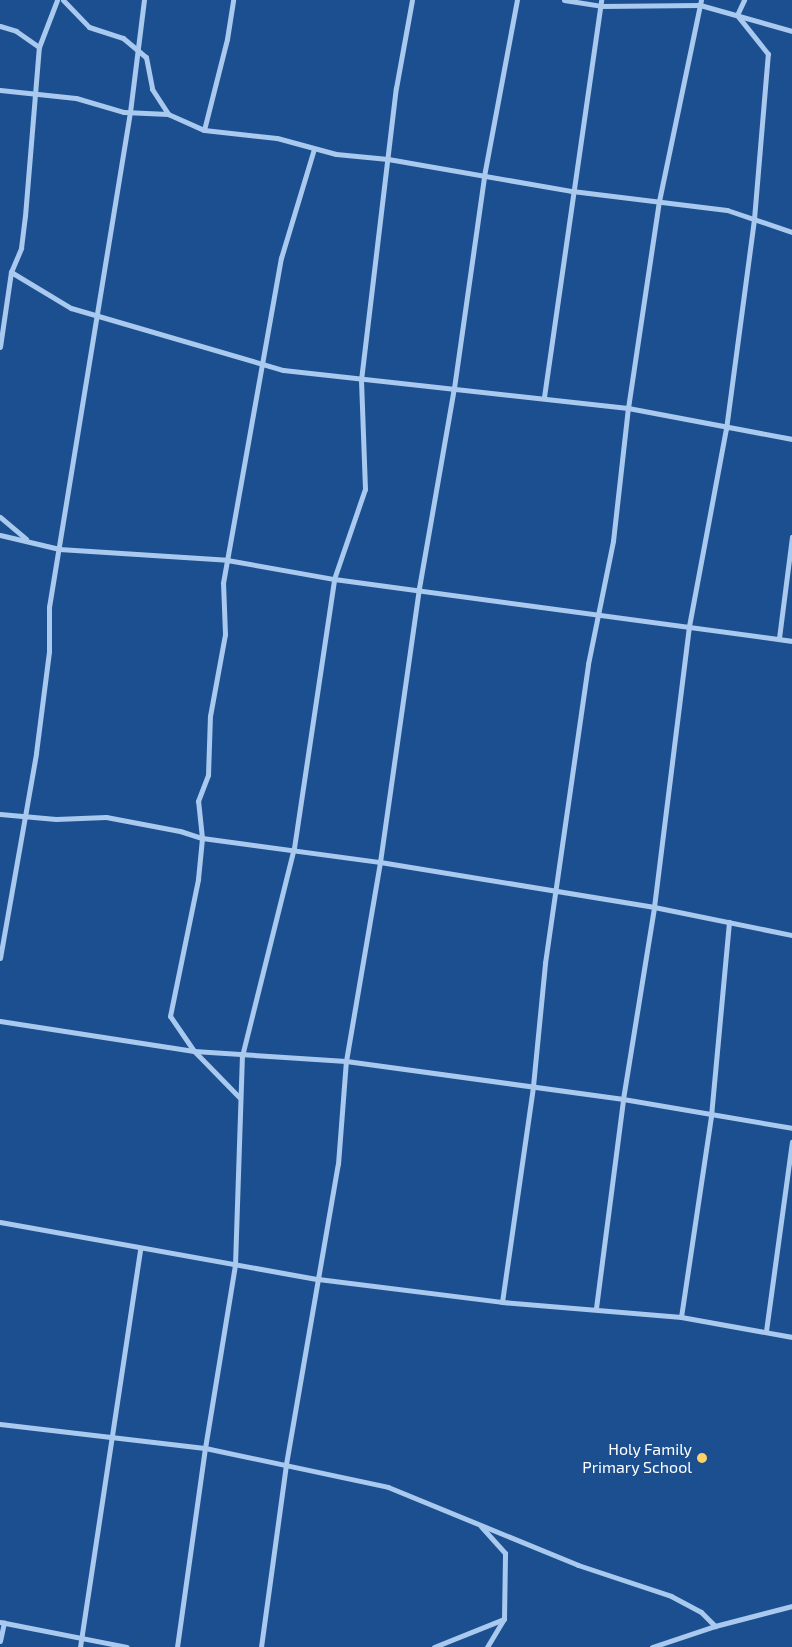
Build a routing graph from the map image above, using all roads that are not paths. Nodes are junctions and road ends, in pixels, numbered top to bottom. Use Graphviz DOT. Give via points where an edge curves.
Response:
graph roads {
  1 [pos="57,0"];
  2 [pos="62,0"];
  3 [pos="144,0"];
  4 [pos="233,0"];
  5 [pos="412,0"];
  6 [pos="517,0"];
  7 [pos="564,0"];
  8 [pos="744,0"];
  9 [pos="701,2"];
  10 [pos="600,3"];
  11 [pos="737,15"];
  12 [pos="0,26"];
  13 [pos="792,31"];
  14 [pos="39,47"];
  15 [pos="138,50"];
  16 [pos="0,90"];
  17 [pos="34,93"];
  18 [pos="130,112"];
  19 [pos="168,114"];
  20 [pos="204,130"];
  21 [pos="314,149"];
  22 [pos="388,160"];
  23 [pos="484,176"];
  24 [pos="572,191"];
  25 [pos="660,201"];
  26 [pos="754,219"];
  27 [pos="792,232"];
  28 [pos="11,272"];
  29 [pos="97,315"];
  30 [pos="0,347"];
  31 [pos="261,365"];
  32 [pos="361,380"];
  33 [pos="454,388"];
  34 [pos="544,397"];
  35 [pos="628,408"];
  36 [pos="726,429"];
  37 [pos="792,439"];
  38 [pos="0,517"];
  39 [pos="0,535"];
  40 [pos="792,537"];
  41 [pos="27,539"];
  42 [pos="59,549"];
  43 [pos="227,560"];
  44 [pos="334,579"];
  45 [pos="419,588"];
  46 [pos="598,613"];
  47 [pos="688,626"];
  48 [pos="779,638"];
  49 [pos="792,640"];
  50 [pos="0,814"];
  51 [pos="26,818"];
  52 [pos="202,838"];
  53 [pos="294,848"];
  54 [pos="380,862"];
  55 [pos="557,892"];
  56 [pos="654,907"];
  57 [pos="729,922"];
  58 [pos="792,935"];
  59 [pos="0,958"];
  60 [pos="0,1021"];
  61 [pos="194,1051"];
  62 [pos="242,1056"];
  63 [pos="346,1061"];
  64 [pos="533,1086"];
  65 [pos="240,1098"];
  66 [pos="623,1098"];
  67 [pos="711,1116"];
  68 [pos="792,1128"];
  69 [pos="792,1142"];
  70 [pos="0,1222"];
  71 [pos="140,1248"];
  72 [pos="235,1265"];
  73 [pos="318,1279"];
  74 [pos="502,1302"];
  75 [pos="596,1308"];
  76 [pos="681,1317"];
  77 [pos="766,1332"];
  78 [pos="792,1337"];
  79 [pos="0,1424"];
  80 [pos="111,1437"];
  81 [pos="205,1448"];
  82 [pos="286,1464"];
  83 [pos="480,1524"];
  84 [pos="792,1606"];
  85 [pos="504,1619"];
  86 [pos="2,1622"];
  87 [pos="715,1626"];
  88 [pos="82,1636"];
  89 [pos="0,1641"];
  90 [pos="80,1647"];
  91 [pos="127,1647"];
  92 [pos="177,1647"];
  93 [pos="262,1647"];
  94 [pos="434,1647"];
  95 [pos="487,1647"];
  96 [pos="652,1647"];
  1 -- 14 [label="street"];
  2 -- 15 [label="street" via="89,28 123,38"];
  3 -- 15 [label="street"];
  4 -- 20 [label="street" via="227,39"];
  5 -- 22 [label="street"];
  6 -- 23 [label="street"];
  7 -- 10 [label="street"];
  8 -- 11 [label="street"];
  9 -- 10 [label="street"];
  9 -- 11 [label="street"];
  9 -- 25 [label="street"];
  10 -- 24 [label="street"];
  11 -- 13 [label="street"];
  11 -- 26 [label="street" via="768,54"];
  12 -- 14 [label="street" via="16,31"];
  14 -- 17 [label="street"];
  15 -- 18 [label="street"];
  15 -- 19 [label="street" via="146,57 152,89"];
  16 -- 17 [label="street"];
  17 -- 18 [label="street" via="76,98"];
  17 -- 28 [label="street" via="25,216 20,248"];
  18 -- 19 [label="street"];
  18 -- 29 [label="street"];
  19 -- 20 [label="street"];
  20 -- 21 [label="street" via="277,138"];
  21 -- 22 [label="street"];
  21 -- 31 [label="street" via="281,258"];
  22 -- 23 [label="street"];
  22 -- 32 [label="street"];
  23 -- 24 [label="street"];
  23 -- 33 [label="street"];
  24 -- 25 [label="street"];
  24 -- 34 [label="street"];
  25 -- 26 [label="street" via="727,210"];
  25 -- 35 [label="street"];
  26 -- 27 [label="street"];
  26 -- 36 [label="street"];
  28 -- 29 [label="street" via="71,308"];
  28 -- 30 [label="street"];
  29 -- 31 [label="street"];
  29 -- 42 [label="street"];
  31 -- 32 [label="street"];
  31 -- 43 [label="street"];
  32 -- 33 [label="street"];
  32 -- 44 [label="street" via="365,488"];
  33 -- 34 [label="street"];
  33 -- 45 [label="street"];
  34 -- 35 [label="street"];
  35 -- 36 [label="street"];
  35 -- 46 [label="street" via="613,541"];
  36 -- 37 [label="street"];
  36 -- 47 [label="street"];
  38 -- 41 [label="street"];
  39 -- 41 [label="street"];
  40 -- 48 [label="street"];
  41 -- 42 [label="street"];
  42 -- 43 [label="street"];
  42 -- 51 [label="street" via="49,607 49,652"];
  43 -- 44 [label="street"];
  43 -- 52 [label="street" via="222,606 225,634 210,716 208,774 198,801"];
  44 -- 45 [label="street"];
  44 -- 53 [label="street"];
  45 -- 46 [label="street"];
  45 -- 54 [label="street"];
  46 -- 47 [label="street"];
  46 -- 55 [label="street"];
  47 -- 48 [label="street"];
  47 -- 56 [label="street"];
  48 -- 49 [label="street"];
  50 -- 51 [label="street"];
  51 -- 52 [label="street" via="106,817 180,830"];
  51 -- 59 [label="street"];
  52 -- 53 [label="street"];
  52 -- 61 [label="street" via="182,968 170,1016"];
  53 -- 54 [label="street"];
  53 -- 62 [label="street"];
  54 -- 55 [label="street"];
  54 -- 63 [label="street"];
  55 -- 56 [label="street"];
  55 -- 64 [label="street" via="545,963"];
  56 -- 57 [label="street"];
  56 -- 66 [label="street"];
  57 -- 58 [label="street"];
  57 -- 67 [label="street"];
  60 -- 61 [label="street"];
  61 -- 62 [label="street"];
  61 -- 65 [label="street"];
  62 -- 63 [label="street"];
  62 -- 65 [label="street"];
  63 -- 64 [label="street"];
  63 -- 73 [label="street" via="338,1164"];
  64 -- 66 [label="street"];
  64 -- 74 [label="street"];
  65 -- 72 [label="street"];
  66 -- 67 [label="street"];
  66 -- 75 [label="street"];
  67 -- 68 [label="street"];
  67 -- 76 [label="street"];
  69 -- 77 [label="street"];
  70 -- 71 [label="street"];
  71 -- 72 [label="street"];
  71 -- 80 [label="street"];
  72 -- 73 [label="street"];
  72 -- 81 [label="street"];
  73 -- 74 [label="street"];
  73 -- 82 [label="street"];
  74 -- 75 [label="street"];
  75 -- 76 [label="street"];
  76 -- 77 [label="street"];
  77 -- 78 [label="street"];
  79 -- 80 [label="street"];
  80 -- 81 [label="street"];
  80 -- 88 [label="street"];
  81 -- 82 [label="street"];
  81 -- 92 [label="street"];
  82 -- 83 [label="street" via="388,1487"];
  82 -- 93 [label="street"];
  83 -- 85 [label="street" via="505,1553"];
  83 -- 87 [label="street" via="578,1565 671,1596 701,1612"];
  84 -- 87 [label="street"];
  85 -- 94 [label="street"];
  85 -- 95 [label="street"];
  86 -- 88 [label="street"];
  86 -- 89 [label="street"];
  87 -- 96 [label="street"];
  88 -- 90 [label="street"];
  88 -- 91 [label="street"];
}
